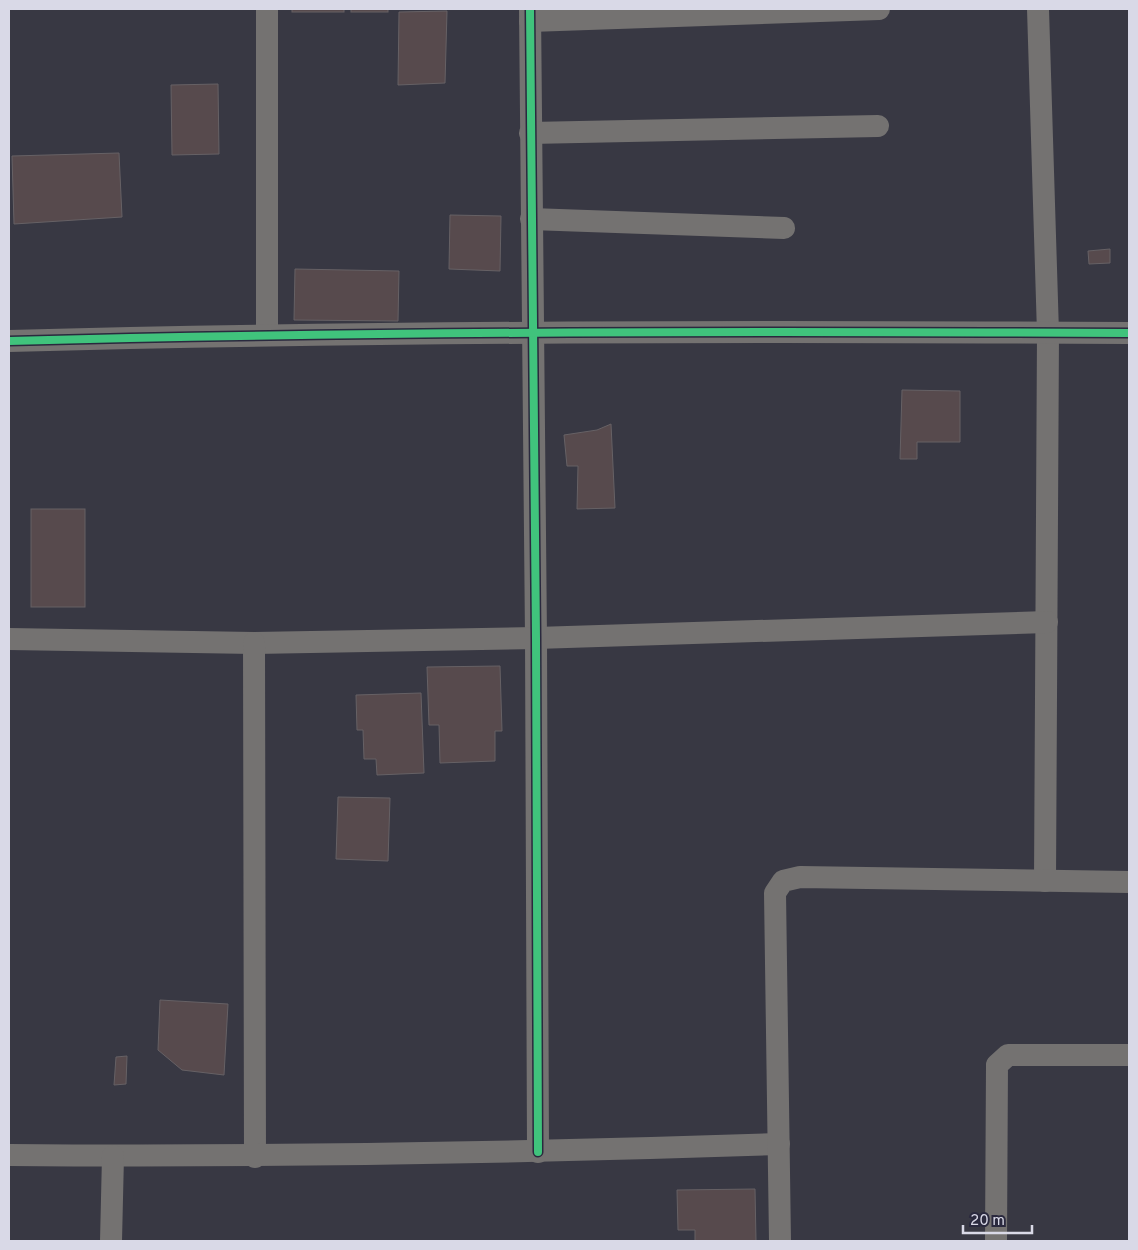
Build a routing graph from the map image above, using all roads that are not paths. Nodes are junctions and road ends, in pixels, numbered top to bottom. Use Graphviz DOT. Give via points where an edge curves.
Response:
graph roads {
  1 [pos="267,9"];
  2 [pos="879,9"];
  3 [pos="1038,9"];
  4 [pos="790,10"];
  5 [pos="530,15"];
  6 [pos="878,126"];
  7 [pos="530,133"];
  8 [pos="531,219"];
  9 [pos="784,228"];
  10 [pos="532,332"];
  11 [pos="1048,332"];
  12 [pos="1129,333"];
  13 [pos="267,334"];
  14 [pos="9,341"];
  15 [pos="1047,622"];
  16 [pos="536,638"];
  17 [pos="9,639"];
  18 [pos="254,643"];
  19 [pos="1046,880"];
  20 [pos="1129,882"];
  21 [pos="1129,1055"];
  22 [pos="779,1144"];
  23 [pos="538,1152"];
  24 [pos="9,1155"];
  25 [pos="113,1156"];
  26 [pos="255,1156"];
  27 [pos="112,1241"];
  28 [pos="780,1241"];
  29 [pos="996,1241"];
  1 -- 13 [label="street"];
  2 -- 4 [label="street"];
  3 -- 11 [label="street"];
  4 -- 5 [label="street"];
  5 -- 7 [label="street"];
  6 -- 7 [label="street"];
  7 -- 8 [label="street"];
  8 -- 9 [label="street"];
  8 -- 10 [label="street"];
  10 -- 11 [label="street"];
  10 -- 13 [label="street"];
  10 -- 16 [label="street"];
  11 -- 12 [label="street"];
  11 -- 15 [label="street"];
  13 -- 14 [label="street"];
  15 -- 16 [label="street"];
  15 -- 19 [label="street"];
  16 -- 18 [label="street"];
  16 -- 23 [label="street"];
  17 -- 18 [label="street"];
  18 -- 26 [label="street"];
  19 -- 20 [label="street"];
  19 -- 22 [label="street" via="800,877 783,881 775,893"];
  21 -- 29 [label="street" via="1008,1055 997,1065"];
  22 -- 23 [label="street"];
  22 -- 28 [label="street"];
  23 -- 26 [label="street"];
  24 -- 25 [label="street"];
  25 -- 26 [label="street"];
  25 -- 27 [label="street"];
}
